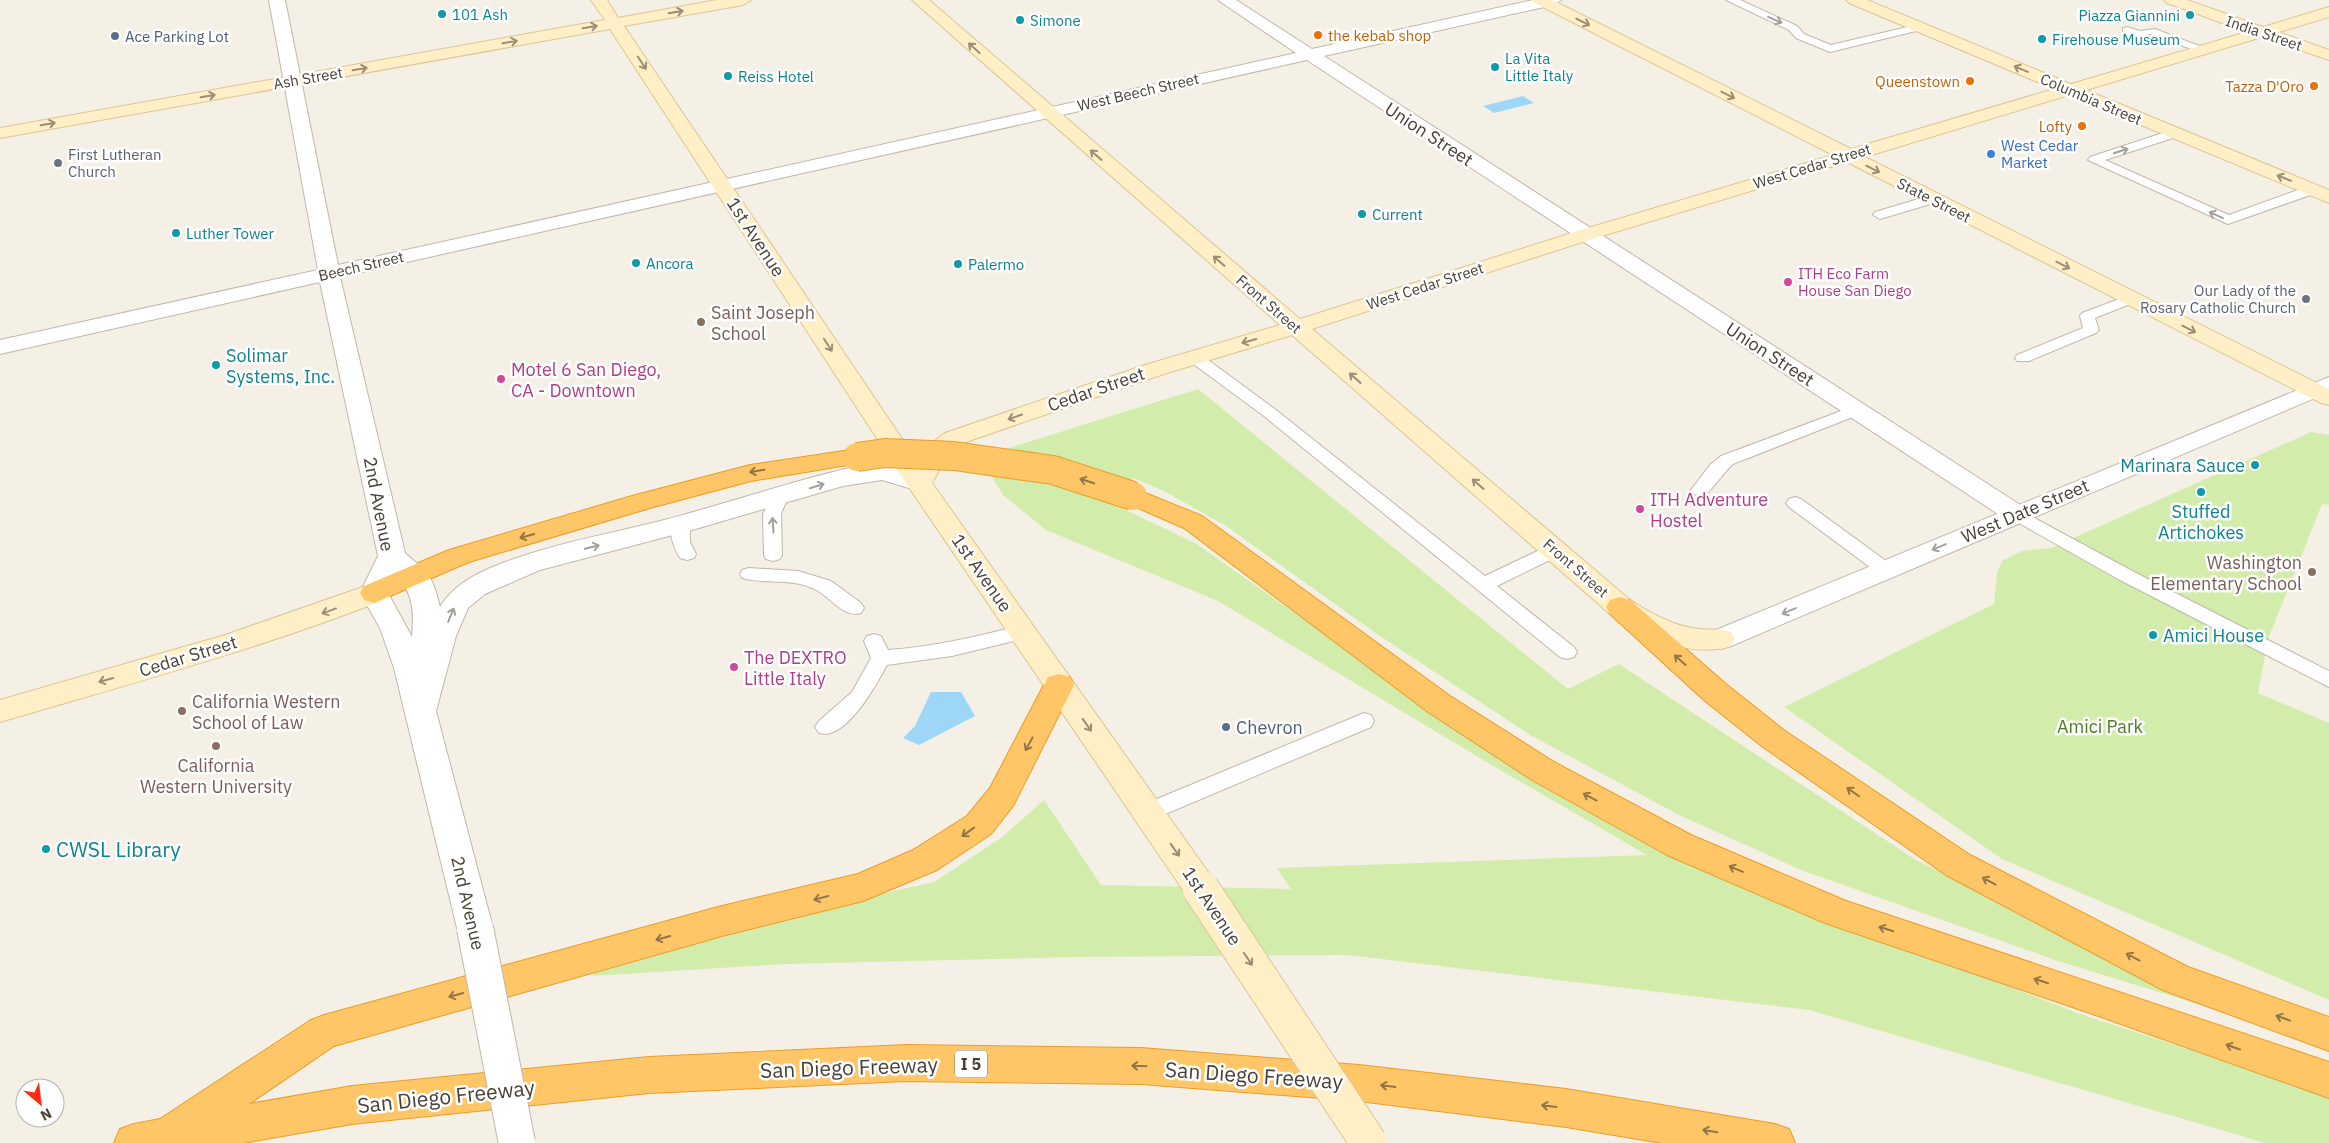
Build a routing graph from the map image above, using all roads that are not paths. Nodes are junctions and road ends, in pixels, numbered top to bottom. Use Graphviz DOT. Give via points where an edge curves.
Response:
graph roads {
  1 [pos="277,0"];
  2 [pos="599,0"];
  3 [pos="743,0"];
  4 [pos="920,0"];
  5 [pos="1226,0"];
  6 [pos="1731,0"];
  7 [pos="1854,0"];
  8 [pos="2172,0"];
  9 [pos="1546,1"];
  10 [pos="2329,12"];
  11 [pos="615,23"];
  12 [pos="1920,27"];
  13 [pos="2127,30"];
  14 [pos="2261,32"];
  15 [pos="2201,50"];
  16 [pos="1308,54"];
  17 [pos="2329,55"];
  18 [pos="294,80"];
  19 [pos="2069,89"];
  20 [pos="1047,113"];
  21 [pos="0,133"];
  22 [pos="2176,134"];
  23 [pos="1847,156"];
  24 [pos="722,185"];
  25 [pos="2311,190"];
  26 [pos="2329,197"];
  27 [pos="1932,198"];
  28 [pos="1880,215"];
  29 [pos="1585,235"];
  30 [pos="329,273"];
  31 [pos="2130,299"];
  32 [pos="1296,327"];
  33 [pos="0,347"];
  34 [pos="1194,357"];
  35 [pos="2023,358"];
  36 [pos="2323,391"];
  37 [pos="1857,410"];
  38 [pos="919,483"];
  39 [pos="1700,490"];
  40 [pos="779,497"];
  41 [pos="1795,503"];
  42 [pos="2016,514"];
  43 [pos="681,525"];
  44 [pos="1555,550"];
  45 [pos="687,554"];
  46 [pos="773,555"];
  47 [pos="392,556"];
  48 [pos="1886,570"];
  49 [pos="414,574"];
  50 [pos="750,574"];
  51 [pos="1484,584"];
  52 [pos="374,592"];
  53 [pos="1620,606"];
  54 [pos="854,608"];
  55 [pos="1023,632"];
  56 [pos="1721,639"];
  57 [pos="1567,652"];
  58 [pos="2329,680"];
  59 [pos="1059,685"];
  60 [pos="0,711"];
  61 [pos="420,712"];
  62 [pos="1364,721"];
  63 [pos="826,727"];
  64 [pos="1148,812"];
  65 [pos="2329,1034"];
  66 [pos="2329,1080"];
  67 [pos="150,1140"];
  68 [pos="518,1143"];
  69 [pos="1369,1143"];
  70 [pos="1775,1143"];
  1 -- 18 [label="street, 2nd Avenue"];
  2 -- 11 [label="main road, 1st Avenue"];
  11 -- 3 [label="main road, Ash Street, one-way"];
  20 -- 4 [label="main road, Front Street, one-way"];
  5 -- 16 [label="street, Union Street"];
  6 -- 12 [label="lane, one-way" via="1830,49"];
  7 -- 12 [label="main road, Columbia Street"];
  8 -- 14 [label="main road, India Street"];
  9 -- 16 [label="street, West Beech Street"];
  9 -- 23 [label="main road, State Street, one-way"];
  10 -- 14 [label="main road, West Cedar Street"];
  18 -- 11 [label="main road, Ash Street, one-way"];
  11 -- 24 [label="main road, 1st Avenue, one-way"];
  19 -- 12 [label="main road, Columbia Street, one-way"];
  13 -- 15 [label="lane" via="2140,34 2151,31"];
  14 -- 15 [label="main road, West Cedar Street"];
  14 -- 17 [label="main road, India Street"];
  15 -- 19 [label="main road, West Cedar Street"];
  16 -- 20 [label="street, West Beech Street"];
  16 -- 29 [label="street, Union Street"];
  21 -- 18 [label="main road, Ash Street, one-way"];
  18 -- 30 [label="street, 2nd Avenue"];
  19 -- 22 [label="main road, Columbia Street"];
  19 -- 23 [label="main road, West Cedar Street"];
  20 -- 24 [label="street, West Beech Street"];
  32 -- 20 [label="main road, Front Street, one-way"];
  25 -- 22 [label="main road, Columbia Street, one-way"];
  25 -- 22 [label="lane, one-way" via="2228,220 2094,160"];
  23 -- 27 [label="main road, State Street, one-way"];
  23 -- 29 [label="main road, West Cedar Street"];
  24 -- 30 [label="street, Beech Street"];
  24 -- 38 [label="main road, 1st Avenue, one-way"];
  25 -- 26 [label="main road, Columbia Street"];
  27 -- 28 [label="lane"];
  27 -- 31 [label="main road, State Street, one-way"];
  29 -- 32 [label="main road, West Cedar Street"];
  29 -- 37 [label="street, Union Street"];
  30 -- 33 [label="street, Beech Street"];
  30 -- 47 [label="street, 2nd Avenue"];
  31 -- 35 [label="lane" via="2088,316 2091,330"];
  31 -- 36 [label="main road, State Street, one-way"];
  32 -- 34 [label="main road, Cedar Street, one-way"];
  44 -- 32 [label="main road, Front Street, one-way"];
  34 -- 38 [label="main road, Cedar Street, one-way" via="954,438 941,446 928,462"];
  34 -- 51 [label="lane" via="1278,419"];
  36 -- 42 [label="street, West Date Street"];
  37 -- 39 [label="lane" via="1727,460"];
  37 -- 42 [label="street, Union Street"];
  40 -- 38 [label="street, one-way" via="880,471 898,473"];
  38 -- 55 [label="main road, 1st Avenue"];
  40 -- 43 [label="street"];
  46 -- 40 [label="lane, one-way" via="772,514"];
  41 -- 48 [label="lane"];
  42 -- 48 [label="street, West Date Street, one-way"];
  42 -- 58 [label="lane, Union Street" via="2127,576"];
  43 -- 45 [label="lane" via="681,542"];
  61 -- 43 [label="street, one-way" via="449,618 466,593 517,569"];
  44 -- 51 [label="lane"];
  44 -- 53 [label="main road, Front Street"];
  47 -- 49 [label="street"];
  47 -- 52 [label="street, 2nd Avenue"];
  48 -- 56 [label="street, West Date Street, one-way"];
  49 -- 52 [label="highway"];
  49 -- 61 [label="street" via="420,582 428,615"];
  66 -- 49 [label="highway, one-way, bridge" via="1836,913 1679,844 1543,771 1439,704 1193,522 1133,496 1053,470 954,456 885,453 750,472 459,556"];
  50 -- 54 [label="lane" via="791,575 824,586"];
  51 -- 57 [label="lane"];
  52 -- 60 [label="main road, Cedar Street, one-way" via="272,631"];
  52 -- 61 [label="street, 2nd Avenue" via="386,608 397,633"];
  53 -- 56 [label="main road, Front Street" via="1653,626 1682,637 1707,642"];
  65 -- 53 [label="highway, one-way" via="2176,979 1958,865 1774,739 1716,693"];
  55 -- 59 [label="main road, 1st Avenue"];
  55 -- 63 [label="lane" via="901,657 877,649 859,697"];
  59 -- 64 [label="main road, 1st Avenue, one-way"];
  59 -- 67 [label="highway, one-way" via="1002,797 979,824 925,860 864,887 722,921 324,1032"];
  61 -- 68 [label="street, 2nd Avenue, bridge" via="475,928"];
  62 -- 64 [label="lane"];
  64 -- 69 [label="main road, 1st Avenue, one-way, bridge"];
  70 -- 67 [label="highway, San Diego Freeway / I 5, one-way" via="1566,1108 1359,1083 1141,1066 906,1063 649,1075 352,1105"];
}
